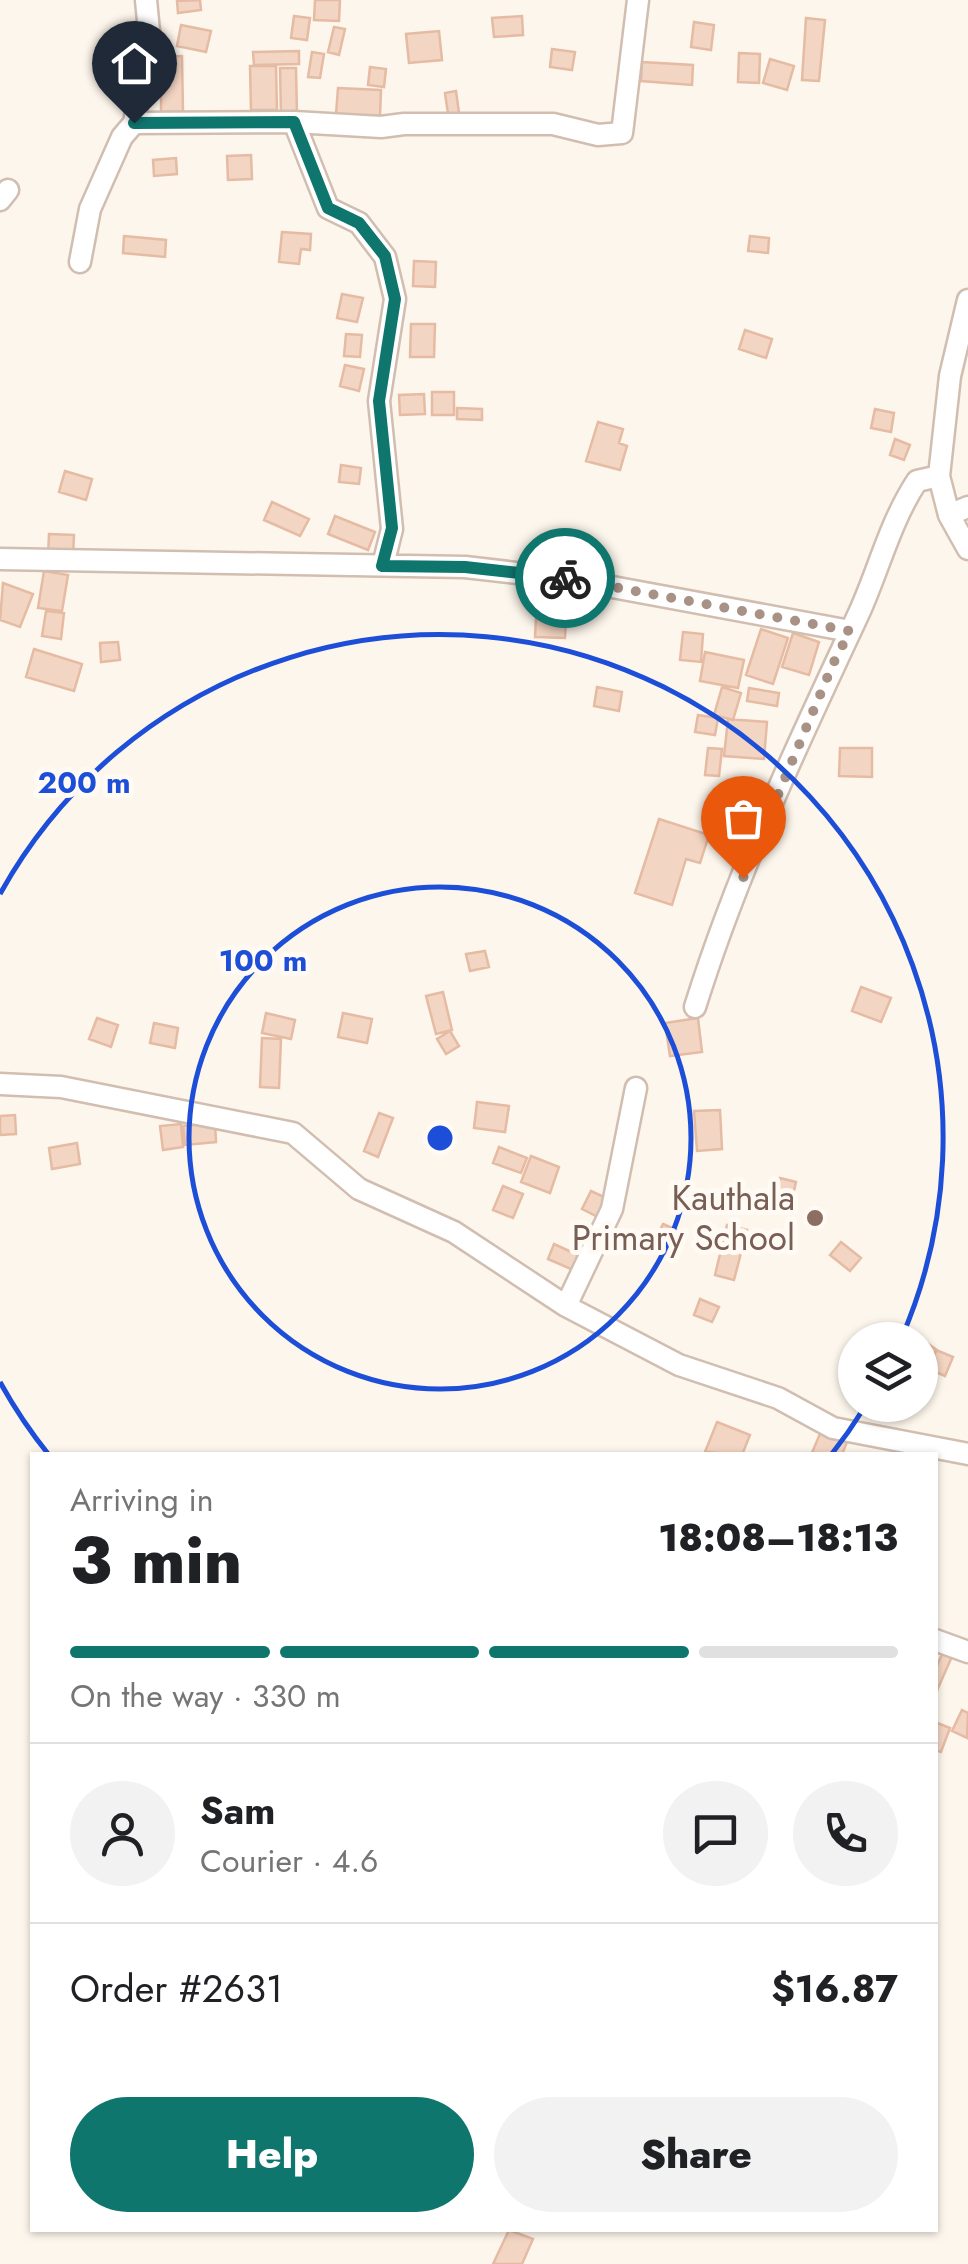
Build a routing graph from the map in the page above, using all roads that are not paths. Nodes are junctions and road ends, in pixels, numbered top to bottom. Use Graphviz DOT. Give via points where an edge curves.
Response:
graph roads {
  1 [pos="146,0"];
  2 [pos="638,0"];
  3 [pos="294,122"];
  4 [pos="134,123"];
  5 [pos="80,262"];
  6 [pos="968,300"];
  7 [pos="939,476"];
  8 [pos="959,511"];
  9 [pos="968,549"];
  10 [pos="0,559"];
  11 [pos="382,566"];
  12 [pos="850,631"];
  13 [pos="695,1007"];
  14 [pos="0,1084"];
  15 [pos="636,1088"];
  16 [pos="566,1306"];
  17 [pos="906,1449"];
  18 [pos="968,1454"];
  19 [pos="938,1641"];
  20 [pos="968,1652"];
  1 -- 4 [label="street" via="150,31"];
  2 -- 3 [label="street" via="622,133 598,135 553,124"];
  3 -- 4 [label="street"];
  3 -- 11 [label="street" via="328,208 359,223 385,256 395,299 379,401 392,528"];
  4 -- 5 [label="street" via="90,209"];
  6 -- 7 [label="street" via="950,376"];
  7 -- 8 [label="street"];
  7 -- 12 [label="street" via="917,481 899,508"];
  8 -- 9 [label="street"];
  10 -- 11 [label="street"];
  11 -- 12 [label="street" via="568,579"];
  12 -- 13 [label="street" via="712,949"];
  14 -- 16 [label="street" via="61,1087 293,1133 359,1189 454,1232"];
  15 -- 16 [label="street" via="612,1210"];
  16 -- 17 [label="street" via="680,1365 778,1398 833,1428"];
  17 -- 18 [label="street"];
  19 -- 20 [label="street"];
}
